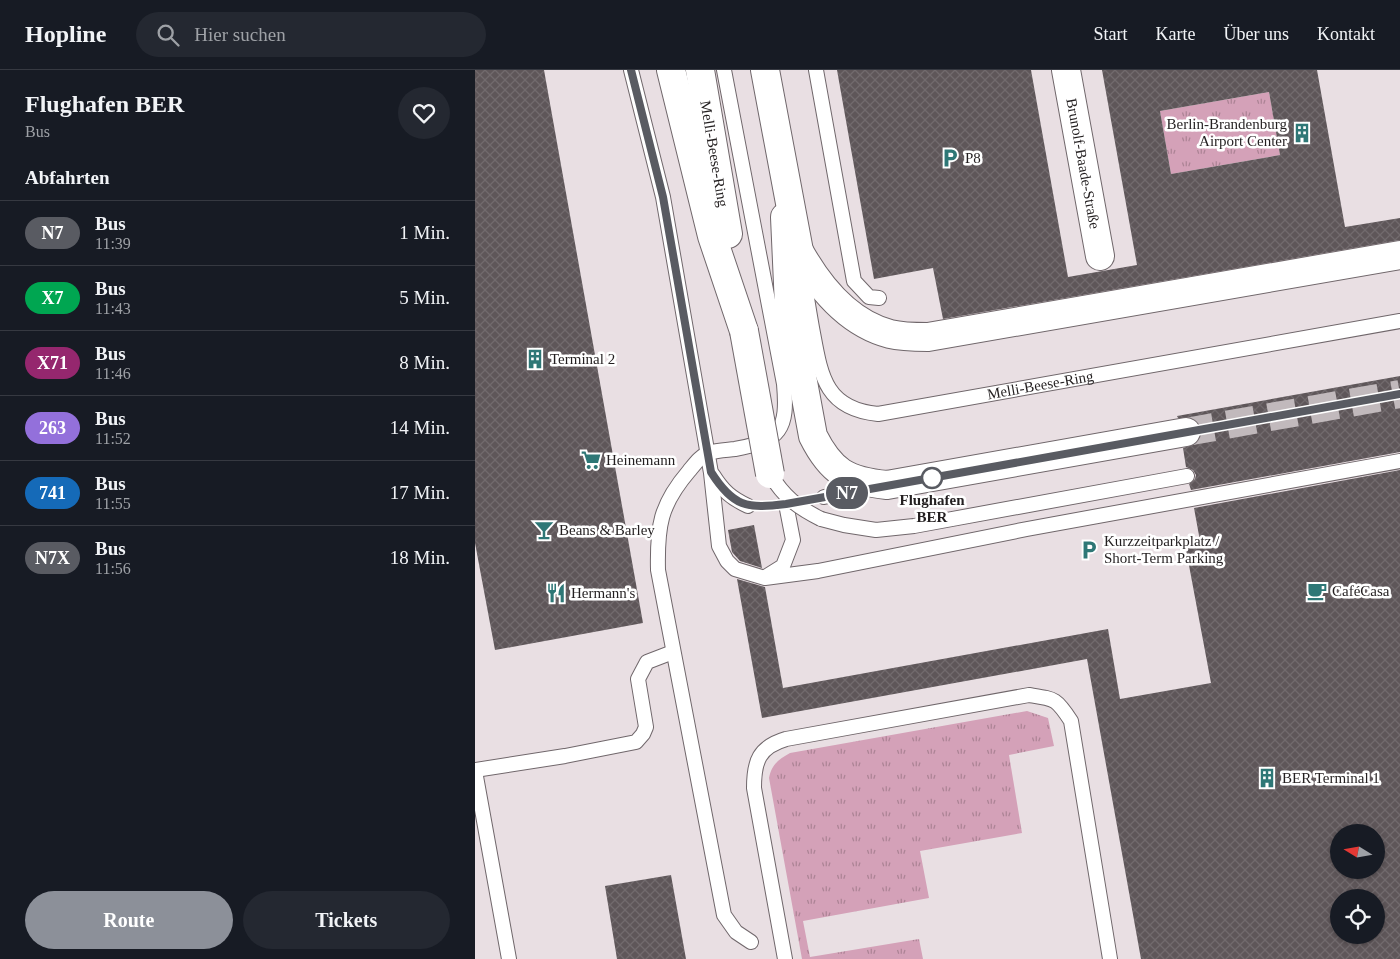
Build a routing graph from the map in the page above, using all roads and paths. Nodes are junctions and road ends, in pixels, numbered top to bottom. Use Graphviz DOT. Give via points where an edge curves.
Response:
graph roads {
  1 [pos="631,70"];
  2 [pos="671,70"];
  3 [pos="700,70"];
  4 [pos="724,70"];
  5 [pos="765,70"];
  6 [pos="816,70"];
  7 [pos="1066,70"];
  8 [pos="793,242"];
  9 [pos="1400,255"];
  10 [pos="1100,256"];
  11 [pos="879,298"];
  12 [pos="1400,321"];
  13 [pos="744,332"];
  14 [pos="1186,432"];
  15 [pos="707,453"];
  16 [pos="1400,461"];
  17 [pos="711,472"];
  18 [pos="770,474"];
  19 [pos="1187,476"];
  20 [pos="887,485"];
  21 [pos="823,497"];
  22 [pos="786,504"];
  23 [pos="748,506"];
  24 [pos="765,578"];
  25 [pos="673,652"];
  26 [pos="475,770"];
  27 [pos="751,942"];
  28 [pos="509,959"];
  29 [pos="785,959"];
  30 [pos="1110,959"];
  1 -- 15 [label="lane" via="663,197"];
  2 -- 13 [label="street" via="712,236"];
  3 -- 13 [label="street, Melli-Beese-Ring"];
  4 -- 15 [label="lane" via="786,404 778,432 770,439 755,446"];
  5 -- 8 [label="street, Melli-Beese-Ring" via="784,171"];
  6 -- 11 [label="lane" via="854,281 869,297"];
  7 -- 10 [label="street, Brunolf-Baade-Straße"];
  8 -- 9 [label="street, Melli-Beese-Ring" via="811,274 857,319 891,334 928,337"];
  8 -- 12 [label="lane, Melli-Beese-Ring" via="819,369 830,391 841,402 866,413 878,414"];
  8 -- 20 [label="street, Melli-Beese-Ring" via="789,306 813,436 831,465 846,475"];
  13 -- 18 [label="street, Melli-Beese-Ring, bridge"];
  14 -- 20 [label="street, Melli-Beese-Ring"];
  15 -- 17 [label="lane"];
  15 -- 25 [label="lane" via="678,484 665,504 659,536 658,570"];
  16 -- 24 [label="lane" via="818,571"];
  17 -- 23 [label="lane" via="722,490"];
  17 -- 24 [label="lane" via="719,546 727,562 735,569"];
  18 -- 19 [label="lane, bridge" via="780,491 821,519 876,530 914,526"];
  20 -- 21 [label="lane"];
  22 -- 24 [label="lane" via="793,540 783,566"];
  25 -- 26 [label="lane" via="647,662 638,679 646,727 636,742"];
  25 -- 27 [label="lane" via="724,915 736,932"];
  26 -- 28 [label="lane"];
  29 -- 30 [label="lane" via="754,788 754,770 761,752 774,742 786,739 1029,695 1049,698 1060,704 1071,721"];
}
